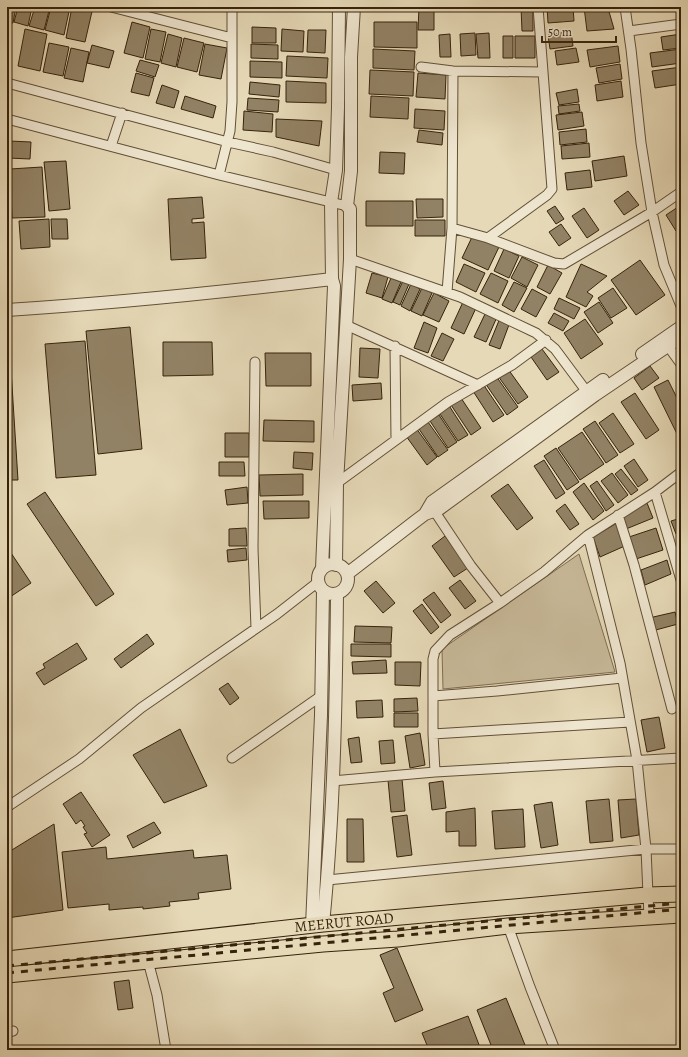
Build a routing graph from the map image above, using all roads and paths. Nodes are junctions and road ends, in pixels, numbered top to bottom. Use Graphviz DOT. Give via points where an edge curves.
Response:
graph roads {
  1 [pos="111,7"];
  2 [pos="232,7"];
  3 [pos="339,7"];
  4 [pos="354,7"];
  5 [pos="538,7"];
  6 [pos="625,7"];
  7 [pos="681,24"];
  8 [pos="629,31"];
  9 [pos="232,38"];
  10 [pos="421,67"];
  11 [pos="453,71"];
  12 [pos="543,72"];
  13 [pos="7,82"];
  14 [pos="122,113"];
  15 [pos="7,119"];
  16 [pos="228,142"];
  17 [pos="111,146"];
  18 [pos="336,170"];
  19 [pos="219,175"];
  20 [pos="681,192"];
  21 [pos="331,202"];
  22 [pos="347,206"];
  23 [pos="652,212"];
  24 [pos="452,228"];
  25 [pos="488,238"];
  26 [pos="350,259"];
  27 [pos="332,279"];
  28 [pos="447,292"];
  29 [pos="681,306"];
  30 [pos="7,310"];
  31 [pos="346,325"];
  32 [pos="681,327"];
  33 [pos="681,337"];
  34 [pos="546,340"];
  35 [pos="395,346"];
  36 [pos="668,346"];
  37 [pos="255,362"];
  38 [pos="681,364"];
  39 [pos="478,385"];
  40 [pos="589,395"];
  41 [pos="396,440"];
  42 [pos="680,473"];
  43 [pos="337,483"];
  44 [pos="655,492"];
  45 [pos="430,510"];
  46 [pos="618,515"];
  47 [pos="588,535"];
  48 [pos="336,565"];
  49 [pos="322,568"];
  50 [pos="347,574"];
  51 [pos="681,580"];
  52 [pos="321,586"];
  53 [pos="337,594"];
  54 [pos="500,603"];
  55 [pos="256,628"];
  56 [pos="622,678"];
  57 [pos="321,696"];
  58 [pos="433,696"];
  59 [pos="672,709"];
  60 [pos="630,722"];
  61 [pos="433,734"];
  62 [pos="232,758"];
  63 [pos="681,758"];
  64 [pos="637,760"];
  65 [pos="435,772"];
  66 [pos="332,781"];
  67 [pos="7,807"];
  68 [pos="646,849"];
  69 [pos="681,849"];
  70 [pos="327,880"];
  71 [pos="313,894"];
  72 [pos="681,894"];
  73 [pos="326,895"];
  74 [pos="647,895"];
  75 [pos="681,915"];
  76 [pos="649,917"];
  77 [pos="317,925"];
  78 [pos="508,926"];
  79 [pos="317,945"];
  80 [pos="7,959"];
  81 [pos="148,962"];
  82 [pos="7,975"];
  83 [pos="166,1050"];
  84 [pos="555,1050"];
  1 -- 9 [label="street"];
  2 -- 9 [label="street"];
  3 -- 18 [label="street"];
  4 -- 22 [label="street" via="351,57 351,171"];
  5 -- 12 [label="street"];
  6 -- 8 [label="street"];
  7 -- 8 [label="street"];
  8 -- 23 [label="street" via="640,143"];
  9 -- 16 [label="street" via="232,102"];
  10 -- 11 [label="street"];
  11 -- 12 [label="street"];
  11 -- 24 [label="street"];
  12 -- 25 [label="street" via="552,189"];
  13 -- 14 [label="street"];
  14 -- 16 [label="street"];
  14 -- 17 [label="street"];
  15 -- 17 [label="street"];
  16 -- 18 [label="street"];
  16 -- 19 [label="street"];
  17 -- 19 [label="street"];
  18 -- 21 [label="street"];
  19 -- 21 [label="street"];
  20 -- 23 [label="street"];
  21 -- 22 [label="street"];
  21 -- 27 [label="street"];
  22 -- 26 [label="street" via="350,209"];
  23 -- 25 [label="street" via="564,264 554,263"];
  23 -- 29 [label="street" via="664,265"];
  24 -- 25 [label="street"];
  24 -- 28 [label="street"];
  26 -- 28 [label="street"];
  26 -- 31 [label="street"];
  27 -- 30 [label="street" via="188,296"];
  27 -- 49 [label="street" via="334,286"];
  28 -- 34 [label="street"];
  31 -- 35 [label="street"];
  31 -- 43 [label="street"];
  32 -- 40 [label="street"];
  33 -- 36 [label="street"];
  34 -- 39 [label="street" via="512,365"];
  34 -- 40 [label="street"];
  35 -- 39 [label="street"];
  35 -- 41 [label="street"];
  36 -- 38 [label="street"];
  36 -- 40 [label="street"];
  37 -- 55 [label="street" via="253,549"];
  39 -- 41 [label="street" via="448,402"];
  40 -- 45 [label="street"];
  41 -- 43 [label="street"];
  42 -- 44 [label="street"];
  43 -- 48 [label="street"];
  44 -- 46 [label="street"];
  44 -- 51 [label="street"];
  45 -- 50 [label="street"];
  45 -- 54 [label="street"];
  46 -- 47 [label="street"];
  46 -- 59 [label="street" via="634,565"];
  47 -- 54 [label="street" via="544,572"];
  47 -- 56 [label="street"];
  48 -- 49 [label="street" via="331,564"];
  48 -- 50 [label="street"];
  49 -- 52 [label="street" via="318,577"];
  50 -- 53 [label="street" via="345,588"];
  52 -- 53 [label="street" via="327,593"];
  52 -- 55 [label="street" via="300,597"];
  52 -- 57 [label="street"];
  53 -- 66 [label="street"];
  54 -- 58 [label="street" via="450,635 435,651"];
  55 -- 67 [label="street" via="141,708 79,759"];
  56 -- 58 [label="street"];
  56 -- 60 [label="street"];
  57 -- 62 [label="street"];
  57 -- 71 [label="street"];
  58 -- 61 [label="street"];
  60 -- 61 [label="street"];
  60 -- 64 [label="street"];
  61 -- 65 [label="street"];
  63 -- 64 [label="street"];
  64 -- 65 [label="street"];
  64 -- 68 [label="street"];
  65 -- 66 [label="street"];
  66 -- 70 [label="street"];
  68 -- 69 [label="street"];
  68 -- 70 [label="street"];
  68 -- 74 [label="street"];
  70 -- 73 [label="street"];
  71 -- 73 [label="street"];
  71 -- 77 [label="street"];
  72 -- 74 [label="main road, MEERUT ROAD"];
  73 -- 77 [label="street"];
  74 -- 76 [label="street"];
  74 -- 77 [label="main road, MEERUT ROAD"];
  75 -- 76 [label="main road, MEERUT ROAD"];
  76 -- 78 [label="main road, MEERUT ROAD"];
  77 -- 79 [label="main road"];
  77 -- 80 [label="main road, MEERUT ROAD"];
  78 -- 79 [label="main road, MEERUT ROAD" via="398,939"];
  78 -- 84 [label="street"];
  79 -- 81 [label="main road, MEERUT ROAD"];
  81 -- 82 [label="main road, MEERUT ROAD"];
  81 -- 83 [label="street"];
}
